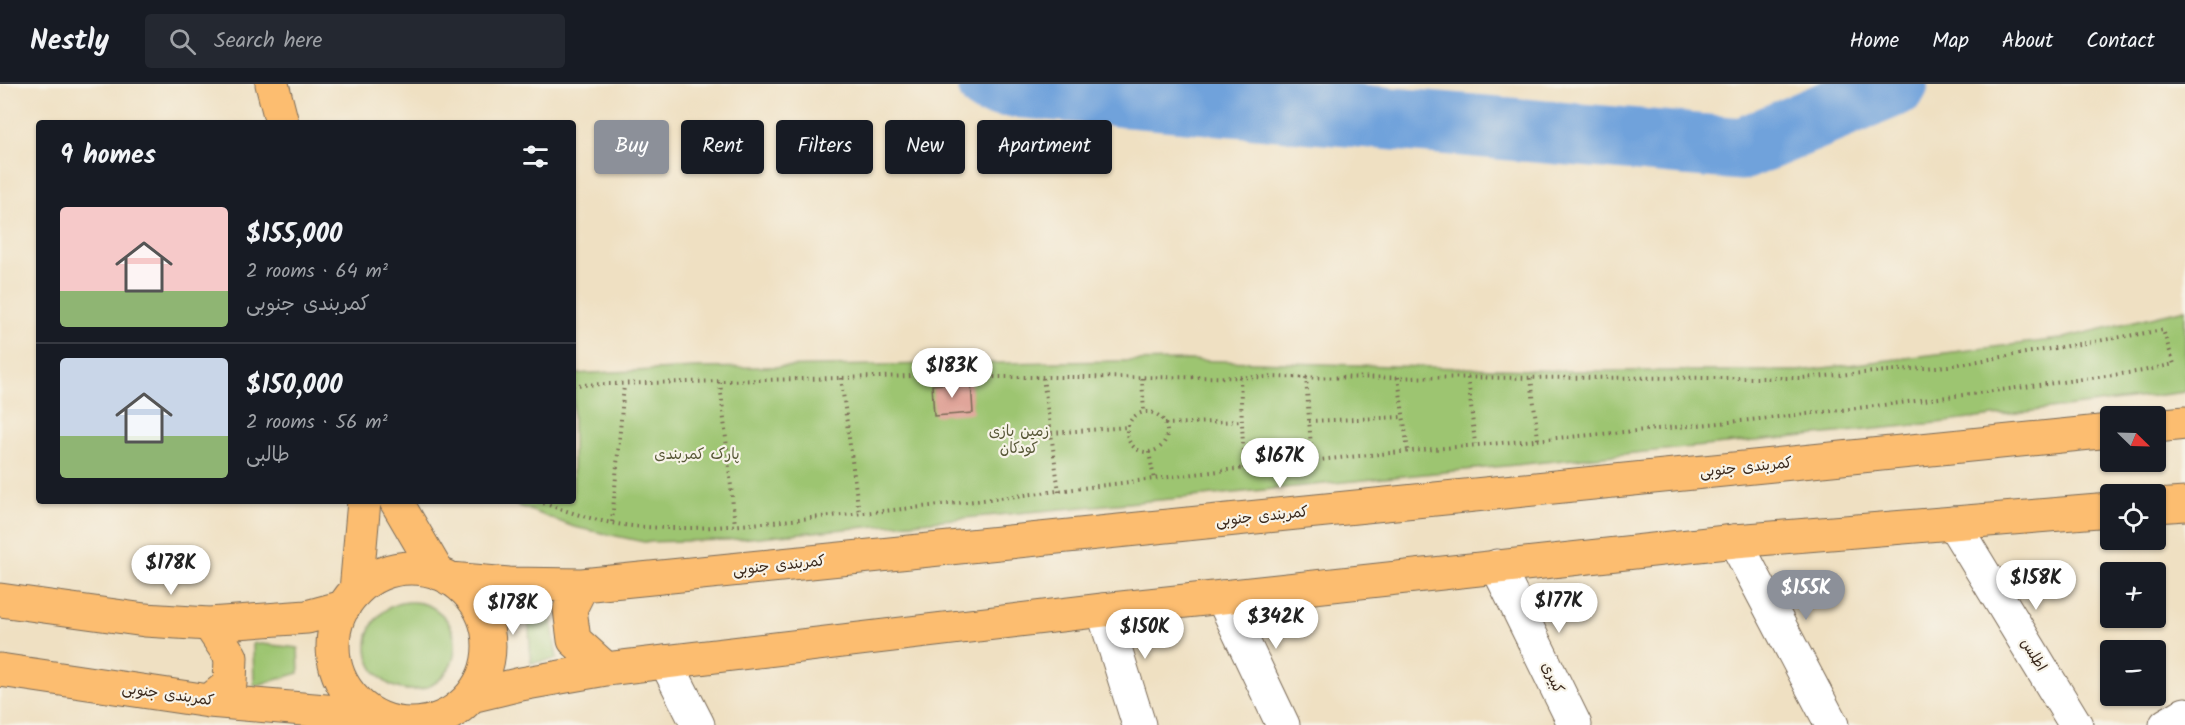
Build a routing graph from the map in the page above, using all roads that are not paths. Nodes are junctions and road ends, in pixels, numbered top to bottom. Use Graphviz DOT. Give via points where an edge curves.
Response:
graph roads {
  1 [pos="272,84"];
  2 [pos="281,120"];
  3 [pos="2185,423"];
  4 [pos="2166,425"];
  5 [pos="2100,432"];
  6 [pos="364,504"];
  7 [pos="398,504"];
  8 [pos="2185,504"];
  9 [pos="2166,505"];
  10 [pos="2100,511"];
  11 [pos="1953,523"];
  12 [pos="1736,541"];
  13 [pos="1497,566"];
  14 [pos="444,576"];
  15 [pos="582,585"];
  16 [pos="1222,597"];
  17 [pos="350,599"];
  18 [pos="0,600"];
  19 [pos="1103,610"];
  20 [pos="209,624"];
  21 [pos="666,662"];
  22 [pos="606,669"];
  23 [pos="0,670"];
  24 [pos="209,701"];
  25 [pos="467,709"];
  26 [pos="2185,714"];
  27 [pos="382,720"];
  28 [pos="699,725"];
  29 [pos="1139,725"];
  30 [pos="1283,725"];
  31 [pos="1575,725"];
  32 [pos="1832,725"];
  33 [pos="2076,725"];
  34 [pos="2166,725"];
  1 -- 2 [label="main road"];
  3 -- 4 [label="main road"];
  5 -- 15 [label="main road, کمربندی جنوبی"];
  6 -- 17 [label="main road"];
  7 -- 14 [label="main road"];
  8 -- 9 [label="main road"];
  10 -- 11 [label="main road"];
  11 -- 12 [label="main road"];
  11 -- 33 [label="street, اطلس"];
  12 -- 13 [label="main road"];
  12 -- 32 [label="street"];
  13 -- 16 [label="main road"];
  13 -- 31 [label="street, کبیری"];
  14 -- 15 [label="main road, کمربندی جنوبی" via="509,584"];
  14 -- 17 [label="main road" via="417,568 394,570 374,578"];
  14 -- 25 [label="main road" via="467,592 481,610 488,632 489,654 483,676"];
  15 -- 22 [label="main road" via="570,609 574,640"];
  16 -- 19 [label="main road"];
  16 -- 30 [label="street"];
  17 -- 20 [label="main road" via="307,617"];
  17 -- 27 [label="main road" via="335,630 333,654 340,679 354,699"];
  18 -- 20 [label="main road" via="145,621"];
  19 -- 21 [label="main road"];
  19 -- 29 [label="street"];
  20 -- 24 [label="main road" via="231,657 230,684"];
  21 -- 22 [label="main road"];
  21 -- 28 [label="street"];
  22 -- 25 [label="main road" via="521,684"];
  23 -- 24 [label="main road, کمربندی جنوبی"];
  24 -- 27 [label="main road, کمربندی جنوبی"];
  25 -- 27 [label="main road" via="424,723"];
  26 -- 34 [label="street"];
}
